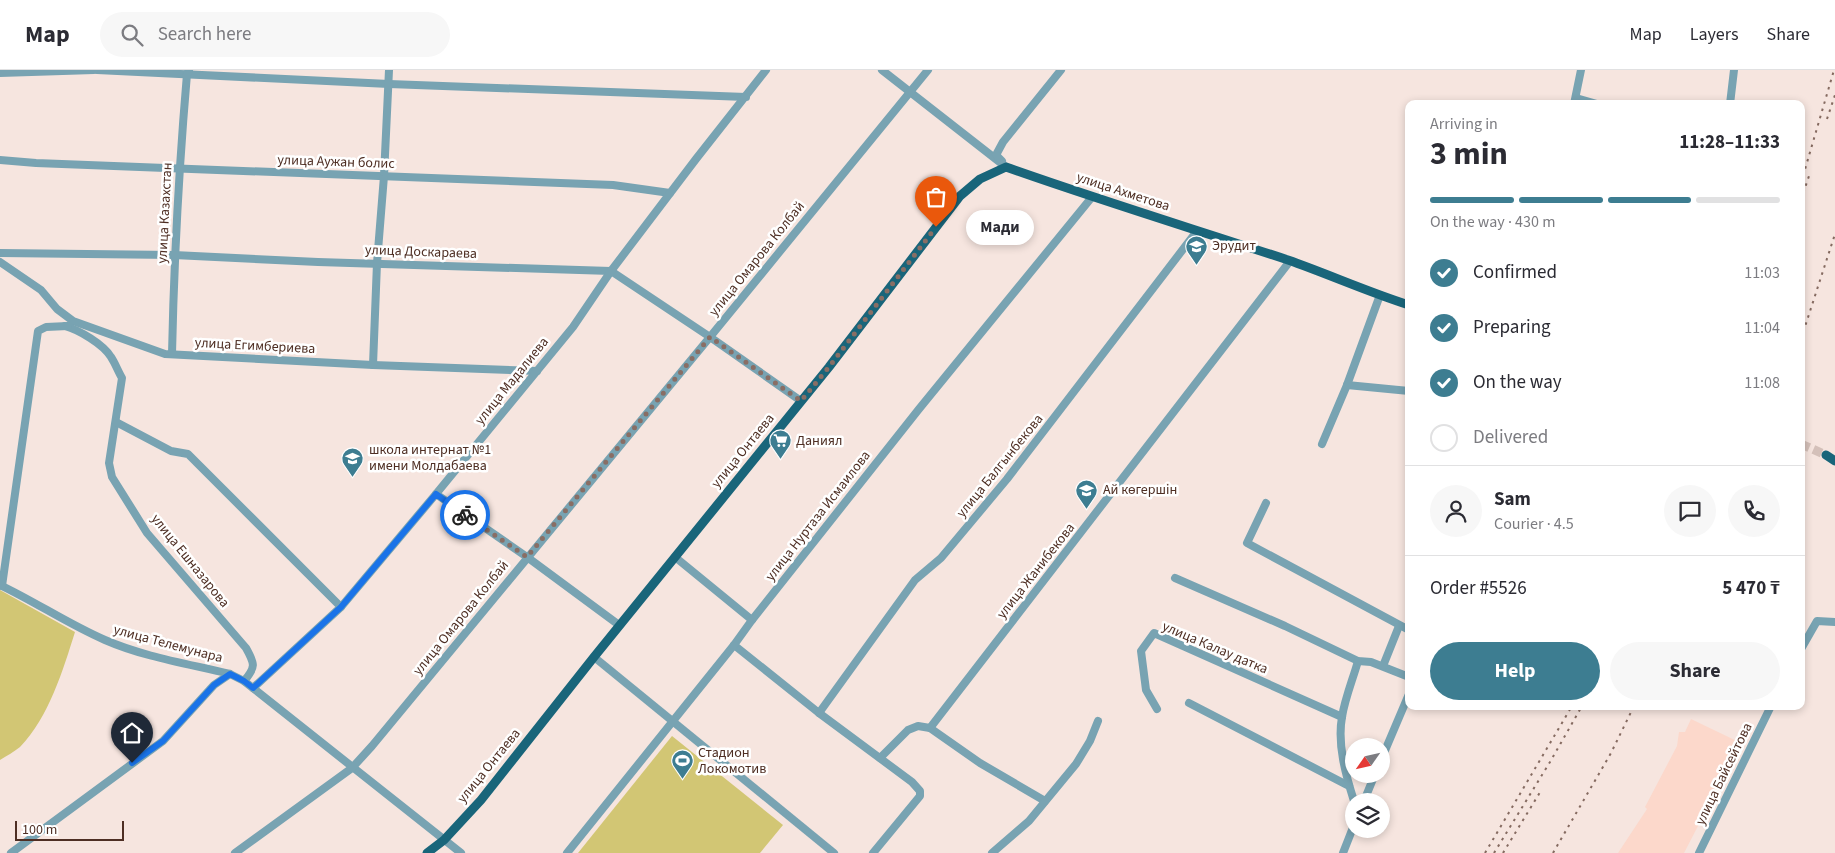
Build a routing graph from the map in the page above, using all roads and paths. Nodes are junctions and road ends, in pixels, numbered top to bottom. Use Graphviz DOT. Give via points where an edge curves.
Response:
graph roads {
  1 [pos="96,70"];
  2 [pos="390,70"];
  3 [pos="766,70"];
  4 [pos="882,70"];
  5 [pos="928,70"];
  6 [pos="1061,70"];
  7 [pos="1581,70"];
  8 [pos="1734,70"];
  9 [pos="188,72"];
  10 [pos="0,73"];
  11 [pos="389,84"];
  12 [pos="910,91"];
  13 [pos="746,96"];
  14 [pos="1575,100"];
  15 [pos="1730,100"];
  16 [pos="0,160"];
  17 [pos="1006,167"];
  18 [pos="179,168"];
  19 [pos="384,176"];
  20 [pos="670,193"];
  21 [pos="1092,197"];
  22 [pos="1197,231"];
  23 [pos="0,253"];
  24 [pos="174,255"];
  25 [pos="1290,261"];
  26 [pos="0,262"];
  27 [pos="378,264"];
  28 [pos="611,271"];
  29 [pos="1380,295"];
  30 [pos="1405,303"];
  31 [pos="85,325"];
  32 [pos="65,326"];
  33 [pos="710,337"];
  34 [pos="172,354"];
  35 [pos="373,365"];
  36 [pos="536,371"];
  37 [pos="1347,385"];
  38 [pos="1405,391"];
  39 [pos="801,401"];
  40 [pos="116,422"];
  41 [pos="1322,444"];
  42 [pos="1826,455"];
  43 [pos="1835,460"];
  44 [pos="436,494"];
  45 [pos="1266,503"];
  46 [pos="527,557"];
  47 [pos="675,558"];
  48 [pos="1175,578"];
  49 [pos="1,585"];
  50 [pos="341,607"];
  51 [pos="752,620"];
  52 [pos="1835,622"];
  53 [pos="619,625"];
  54 [pos="1399,626"];
  55 [pos="1405,628"];
  56 [pos="1805,642"];
  57 [pos="734,645"];
  58 [pos="594,657"];
  59 [pos="1358,661"];
  60 [pos="1383,666"];
  61 [pos="230,674"];
  62 [pos="1405,676"];
  63 [pos="244,681"];
  64 [pos="253,688"];
  65 [pos="1189,703"];
  66 [pos="1405,703"];
  67 [pos="1157,709"];
  68 [pos="1768,710"];
  69 [pos="819,712"];
  70 [pos="1342,717"];
  71 [pos="674,721"];
  72 [pos="1098,721"];
  73 [pos="930,728"];
  74 [pos="1390,739"];
  75 [pos="880,758"];
  76 [pos="352,768"];
  77 [pos="1349,786"];
  78 [pos="1351,793"];
  79 [pos="1045,801"];
  80 [pos="1349,838"];
  81 [pos="444,840"];
  82 [pos="879,851"];
  83 [pos="11,853"];
  84 [pos="235,853"];
  85 [pos="427,853"];
  86 [pos="461,853"];
  87 [pos="567,853"];
  88 [pos="834,853"];
  89 [pos="992,853"];
  90 [pos="1343,853"];
  91 [pos="1699,853"];
  1 -- 9 [label="street"];
  1 -- 10 [label="street"];
  2 -- 11 [label="street"];
  3 -- 13 [label="street, улица Мадалиева"];
  4 -- 12 [label="street, улица Ахметова"];
  5 -- 12 [label="street, улица Омарова Колбай"];
  6 -- 17 [label="street" via="1003,142 996,155"];
  7 -- 14 [label="street"];
  8 -- 15 [label="street"];
  9 -- 11 [label="street"];
  9 -- 18 [label="street, улица Казахстан"];
  11 -- 13 [label="street"];
  11 -- 19 [label="street"];
  12 -- 17 [label="street, улица Ахметова"];
  12 -- 33 [label="street, улица Омарова Колбай"];
  13 -- 20 [label="street, улица Мадалиева"];
  16 -- 18 [label="street, улица Аужан болис"];
  17 -- 21 [label="main road, улица Ахметова"];
  17 -- 39 [label="main road, улица Онтаева" via="980,179 960,196"];
  18 -- 19 [label="street, улица Аужан болис"];
  18 -- 24 [label="street, улица Казахстан"];
  19 -- 20 [label="street, улица Аужан болис" via="613,185"];
  19 -- 27 [label="street"];
  20 -- 28 [label="street, улица Мадалиева"];
  21 -- 22 [label="main road, улица Ахметова"];
  21 -- 51 [label="street, улица Нуртаза Исмаилова" via="919,408"];
  22 -- 25 [label="main road, улица Ахметова"];
  22 -- 69 [label="street, улица Балгынбекова" via="1007,479 941,558 915,580"];
  23 -- 24 [label="street, улица Доскараева"];
  24 -- 27 [label="street, улица Доскараева"];
  24 -- 34 [label="street, улица Казахстан"];
  25 -- 29 [label="main road, улица Ахметова"];
  25 -- 73 [label="street, улица Жанибекова"];
  26 -- 31 [label="street, улица Егимбериева" via="41,290 57,309"];
  27 -- 28 [label="street, улица Доскараева"];
  27 -- 35 [label="street"];
  28 -- 33 [label="street"];
  28 -- 36 [label="street, улица Мадалиева" via="573,327"];
  29 -- 30 [label="main road, улица Ахметова"];
  29 -- 37 [label="street"];
  31 -- 32 [label="street"];
  31 -- 34 [label="street, улица Егимбериева"];
  32 -- 40 [label="street, улица Ешназарова" via="89,337 110,355 122,378"];
  32 -- 49 [label="street" via="38,331"];
  33 -- 39 [label="street"];
  33 -- 46 [label="street, улица Омарова Колбай"];
  34 -- 35 [label="street, улица Егимбериева"];
  35 -- 36 [label="street, улица Егимбериева"];
  36 -- 44 [label="street, улица Мадалиева"];
  37 -- 38 [label="street"];
  37 -- 41 [label="street"];
  39 -- 47 [label="main road, улица Онтаева"];
  40 -- 50 [label="street" via="171,451 188,454"];
  40 -- 63 [label="street, улица Ешназарова" via="109,463 112,477 147,533 246,648 253,660 252,672"];
  42 -- 43 [label="main road"];
  44 -- 46 [label="street"];
  44 -- 50 [label="street, улица Мадалиева"];
  45 -- 54 [label="street" via="1247,543"];
  46 -- 53 [label="street"];
  46 -- 76 [label="street, улица Омарова Колбай"];
  47 -- 51 [label="street"];
  47 -- 53 [label="main road, улица Онтаева"];
  48 -- 59 [label="street"];
  49 -- 61 [label="street, улица Телемунара" via="107,641 137,652"];
  50 -- 64 [label="street, улица Мадалиева"];
  51 -- 57 [label="street, улица Нуртаза Исмаилова"];
  52 -- 56 [label="street" via="1817,621"];
  53 -- 58 [label="main road, улица Онтаева"];
  54 -- 55 [label="street"];
  54 -- 60 [label="street"];
  57 -- 69 [label="street"];
  57 -- 71 [label="street, улица Нуртаза Исмаилова"];
  58 -- 71 [label="street"];
  58 -- 81 [label="main road, улица Онтаева" via="481,800"];
  59 -- 60 [label="street"];
  59 -- 70 [label="street"];
  60 -- 62 [label="street"];
  61 -- 63 [label="street, улица Телемунара"];
  61 -- 83 [label="street" via="214,685 163,741"];
  63 -- 64 [label="street, улица Телемунара"];
  64 -- 76 [label="street, улица Телемунара"];
  65 -- 77 [label="street"];
  66 -- 74 [label="street"];
  67 -- 70 [label="street, улица Калау датка" via="1146,690 1141,651 1154,633"];
  68 -- 91 [label="street, улица Байсейтова"];
  69 -- 75 [label="street"];
  70 -- 77 [label="street" via="1341,734"];
  71 -- 87 [label="street, улица Нуртаза Исмаилова"];
  71 -- 88 [label="street"];
  72 -- 79 [label="street" via="1076,764"];
  73 -- 75 [label="street" via="918,726 908,730"];
  73 -- 79 [label="street" via="980,763"];
  75 -- 82 [label="street" via="912,782 920,796"];
  76 -- 81 [label="street, улица Телемунара"];
  76 -- 84 [label="street, улица Омарова Колбай"];
  77 -- 78 [label="street"];
  79 -- 89 [label="street" via="1030,821"];
  80 -- 90 [label="street"];
  81 -- 85 [label="main road, улица Онтаева"];
  81 -- 86 [label="street, улица Телемунара"];
}
